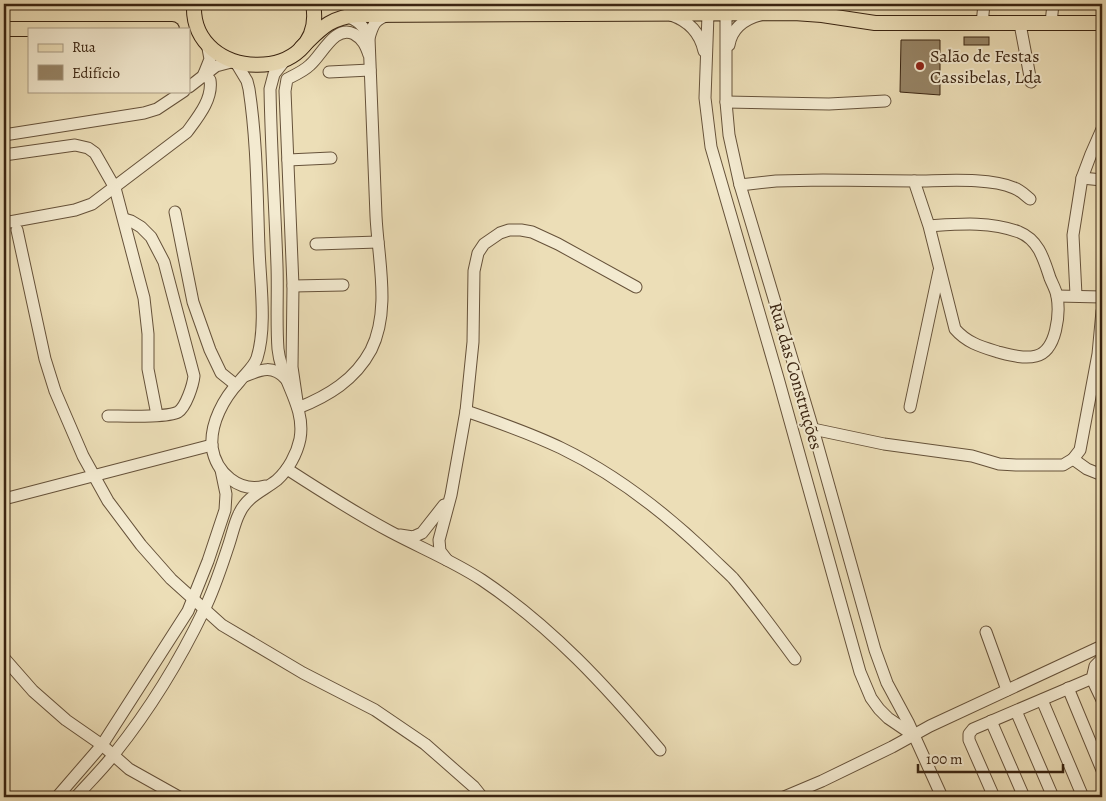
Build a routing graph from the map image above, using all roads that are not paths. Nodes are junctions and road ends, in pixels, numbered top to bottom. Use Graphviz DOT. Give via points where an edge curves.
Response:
graph roads {
  1 [pos="194,4"];
  2 [pos="313,4"];
  3 [pos="984,4"];
  4 [pos="1053,4"];
  5 [pos="708,9"];
  6 [pos="726,9"];
  7 [pos="663,13"];
  8 [pos="768,14"];
  9 [pos="391,15"];
  10 [pos="346,16"];
  11 [pos="1051,23"];
  12 [pos="1102,23"];
  13 [pos="982,24"];
  14 [pos="1020,24"];
  15 [pos="4,29"];
  16 [pos="28,29"];
  17 [pos="190,33"];
  18 [pos="369,38"];
  19 [pos="206,43"];
  20 [pos="301,48"];
  21 [pos="370,56"];
  22 [pos="285,60"];
  23 [pos="235,61"];
  24 [pos="706,65"];
  25 [pos="725,69"];
  26 [pos="370,70"];
  27 [pos="330,72"];
  28 [pos="204,74"];
  29 [pos="1031,82"];
  30 [pos="190,86"];
  31 [pos="182,92"];
  32 [pos="885,101"];
  33 [pos="726,102"];
  34 [pos="1102,130"];
  35 [pos="4,134"];
  36 [pos="4,155"];
  37 [pos="331,158"];
  38 [pos="288,160"];
  39 [pos="1082,178"];
  40 [pos="1102,180"];
  41 [pos="914,181"];
  42 [pos="740,185"];
  43 [pos="115,188"];
  44 [pos="1030,199"];
  45 [pos="175,212"];
  46 [pos="124,219"];
  47 [pos="4,224"];
  48 [pos="929,226"];
  49 [pos="17,230"];
  50 [pos="378,242"];
  51 [pos="316,244"];
  52 [pos="940,268"];
  53 [pos="343,285"];
  54 [pos="293,286"];
  55 [pos="636,287"];
  56 [pos="1076,295"];
  57 [pos="1057,296"];
  58 [pos="1102,297"];
  59 [pos="1102,311"];
  60 [pos="1100,354"];
  61 [pos="286,379"];
  62 [pos="240,380"];
  63 [pos="910,407"];
  64 [pos="298,408"];
  65 [pos="466,411"];
  66 [pos="157,415"];
  67 [pos="108,416"];
  68 [pos="812,429"];
  69 [pos="212,444"];
  70 [pos="1073,459"];
  71 [pos="287,468"];
  72 [pos="220,469"];
  73 [pos="1102,475"];
  74 [pos="95,476"];
  75 [pos="271,484"];
  76 [pos="451,495"];
  77 [pos="4,499"];
  78 [pos="394,534"];
  79 [pos="448,560"];
  80 [pos="192,599"];
  81 [pos="204,609"];
  82 [pos="986,632"];
  83 [pos="1102,646"];
  84 [pos="4,658"];
  85 [pos="795,659"];
  86 [pos="1102,659"];
  87 [pos="1092,679"];
  88 [pos="1068,688"];
  89 [pos="1007,690"];
  90 [pos="1042,700"];
  91 [pos="1102,700"];
  92 [pos="1016,711"];
  93 [pos="991,721"];
  94 [pos="913,735"];
  95 [pos="102,745"];
  96 [pos="660,750"];
  97 [pos="114,756"];
  98 [pos="1102,770"];
  99 [pos="942,795"];
  100 [pos="57,797"];
  101 [pos="76,797"];
  102 [pos="179,797"];
  103 [pos="482,797"];
  104 [pos="784,797"];
  105 [pos="994,797"];
  106 [pos="1024,797"];
  107 [pos="1053,797"];
  108 [pos="1083,797"];
  1 -- 19 [label="main road" via="195,22"];
  2 -- 20 [label="main road" via="313,26"];
  3 -- 13 [label="street"];
  4 -- 11 [label="street"];
  5 -- 6 [label="main road"];
  5 -- 7 [label="main road"];
  5 -- 24 [label="street, Rua das Construções"];
  6 -- 8 [label="main road"];
  6 -- 25 [label="street, Rua das Construções"];
  7 -- 9 [label="main road"];
  7 -- 24 [label="street" via="682,19 695,31 703,47"];
  8 -- 13 [label="main road" via="822,15 875,23"];
  8 -- 25 [label="street" via="749,19 735,30 729,41"];
  9 -- 10 [label="main road"];
  9 -- 18 [label="street" via="374,24"];
  10 -- 18 [label="street" via="362,25"];
  10 -- 20 [label="main road" via="326,24"];
  11 -- 12 [label="main road"];
  11 -- 14 [label="main road"];
  13 -- 14 [label="main road"];
  14 -- 29 [label="street"];
  15 -- 16 [label="main road"];
  17 -- 19 [label="main road"];
  18 -- 21 [label="street"];
  19 -- 23 [label="main road"];
  19 -- 28 [label="street" via="210,59"];
  20 -- 22 [label="main road"];
  21 -- 26 [label="street"];
  21 -- 38 [label="street" via="363,41 348,32 335,37 310,66 287,79"];
  22 -- 23 [label="main road" via="257,65"];
  22 -- 61 [label="street" via="274,74 270,97 278,350"];
  23 -- 28 [label="street" via="216,66"];
  23 -- 62 [label="street" via="247,81 251,104 261,290 257,359"];
  24 -- 94 [label="street, Rua das Construções" via="705,98 710,147 860,672 879,709"];
  25 -- 33 [label="street, Rua das Construções"];
  26 -- 27 [label="street"];
  26 -- 50 [label="street"];
  28 -- 30 [label="street"];
  28 -- 43 [label="street" via="210,80 209,96 187,132"];
  31 -- 35 [label="street" via="144,113"];
  32 -- 33 [label="street" via="829,104"];
  33 -- 42 [label="street, Rua das Construções" via="729,135"];
  34 -- 39 [label="street"];
  36 -- 43 [label="street" via="81,146 95,153"];
  37 -- 38 [label="street"];
  38 -- 54 [label="street"];
  39 -- 40 [label="street"];
  39 -- 56 [label="street" via="1073,235"];
  41 -- 42 [label="street" via="776,181"];
  41 -- 44 [label="street" via="1001,183"];
  41 -- 48 [label="street"];
  42 -- 68 [label="street, Rua das Construções"];
  43 -- 46 [label="street"];
  43 -- 47 [label="street" via="83,208"];
  45 -- 62 [label="street" via="192,302 210,350 221,373"];
  46 -- 66 [label="street" via="144,298 148,369"];
  46 -- 66 [label="street" via="140,226 151,237 164,262 193,372 193,383 182,409 177,413"];
  48 -- 52 [label="street"];
  48 -- 57 [label="street" via="986,224 1020,232 1040,250"];
  49 -- 74 [label="street" via="50,375 66,420"];
  50 -- 51 [label="street"];
  50 -- 64 [label="street" via="381,313 371,350 358,370 340,387"];
  52 -- 57 [label="street" via="956,329 961,336 982,347 1014,356 1036,356 1046,351 1056,327"];
  52 -- 63 [label="street"];
  53 -- 54 [label="street"];
  54 -- 64 [label="street" via="292,367"];
  55 -- 65 [label="street" via="532,232 509,230 491,238 478,252 475,262 473,342"];
  56 -- 57 [label="street"];
  56 -- 58 [label="street"];
  59 -- 60 [label="street"];
  60 -- 70 [label="street" via="1080,450"];
  61 -- 62 [label="street" via="279,372 260,370"];
  61 -- 64 [label="street"];
  62 -- 69 [label="street" via="221,408"];
  64 -- 71 [label="street" via="300,441"];
  65 -- 76 [label="street"];
  65 -- 85 [label="street" via="514,427 563,449 653,506 732,577"];
  66 -- 67 [label="street"];
  68 -- 70 [label="street" via="884,444 972,456 999,464 1063,465"];
  68 -- 94 [label="street, Rua das Construções" via="881,667"];
  69 -- 72 [label="street"];
  69 -- 74 [label="street"];
  70 -- 73 [label="street"];
  71 -- 75 [label="street"];
  71 -- 78 [label="street" via="350,510"];
  72 -- 75 [label="street" via="242,486 256,488"];
  72 -- 80 [label="street" via="226,494 225,510"];
  74 -- 77 [label="street"];
  74 -- 80 [label="street" via="108,501 141,545"];
  75 -- 81 [label="street" via="248,500 239,514"];
  76 -- 78 [label="street" via="422,533 413,537"];
  76 -- 79 [label="street" via="439,540 440,551"];
  78 -- 79 [label="street"];
  79 -- 96 [label="street" via="481,579 551,632 615,697"];
  80 -- 81 [label="street"];
  80 -- 95 [label="street" via="188,611"];
  81 -- 97 [label="street" via="160,690"];
  81 -- 103 [label="street" via="222,625 375,710 425,744"];
  82 -- 89 [label="street"];
  83 -- 89 [label="street"];
  84 -- 95 [label="street" via="33,691"];
  86 -- 87 [label="street" via="1095,666"];
  87 -- 88 [label="street"];
  87 -- 91 [label="street"];
  88 -- 90 [label="street"];
  88 -- 98 [label="street"];
  89 -- 94 [label="street"];
  90 -- 92 [label="street"];
  90 -- 108 [label="street"];
  92 -- 93 [label="street"];
  92 -- 107 [label="street"];
  93 -- 105 [label="street" via="973,729 969,740"];
  93 -- 106 [label="street"];
  94 -- 99 [label="street, Rua das Construções"];
  94 -- 104 [label="street"];
  95 -- 97 [label="street"];
  95 -- 100 [label="street"];
  97 -- 101 [label="street"];
  97 -- 102 [label="street" via="129,769"];
}
